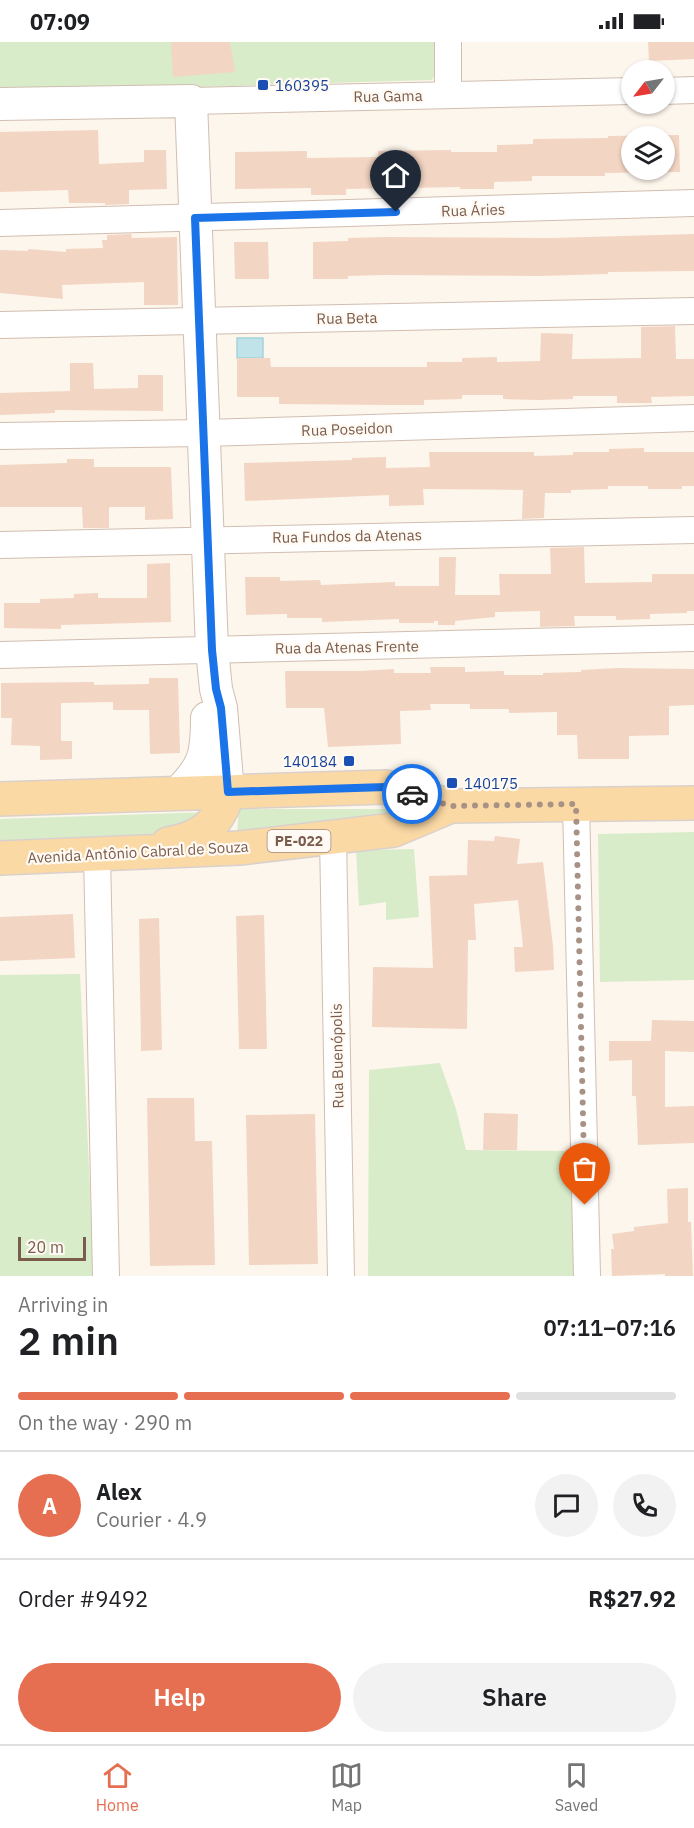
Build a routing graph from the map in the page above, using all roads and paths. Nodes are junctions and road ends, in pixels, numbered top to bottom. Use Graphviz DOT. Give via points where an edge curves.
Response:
graph roads {
  1 [pos="448,42"];
  2 [pos="675,90"];
  3 [pos="694,90"];
  4 [pos="621,91"];
  5 [pos="448,94"];
  6 [pos="191,101"];
  7 [pos="0,104"];
  8 [pos="694,203"];
  9 [pos="195,218"];
  10 [pos="0,223"];
  11 [pos="694,312"];
  12 [pos="200,321"];
  13 [pos="0,325"];
  14 [pos="694,418"];
  15 [pos="204,433"];
  16 [pos="0,436"];
  17 [pos="694,530"];
  18 [pos="207,539"];
  19 [pos="0,545"];
  20 [pos="694,639"];
  21 [pos="212,650"];
  22 [pos="0,655"];
  23 [pos="216,689"];
  24 [pos="228,792"];
  25 [pos="178,793"];
  26 [pos="0,799"];
  27 [pos="694,803"];
  28 [pos="576,804"];
  29 [pos="451,806"];
  30 [pos="333,837"];
  31 [pos="141,852"];
  32 [pos="97,854"];
  33 [pos="0,858"];
  34 [pos="106,1276"];
  35 [pos="341,1276"];
  36 [pos="587,1276"];
  1 -- 5 [label="street"];
  2 -- 3 [label="street"];
  4 -- 5 [label="street, Rua Gama"];
  5 -- 6 [label="street, Rua Gama"];
  6 -- 7 [label="street, Rua Gama"];
  6 -- 9 [label="street"];
  8 -- 9 [label="street, Rua Áries"];
  9 -- 10 [label="street, Rua Áries"];
  9 -- 12 [label="street"];
  11 -- 12 [label="street, Rua Beta"];
  12 -- 13 [label="street, Rua Beta"];
  12 -- 15 [label="street"];
  14 -- 15 [label="street, Rua Poseidon"];
  15 -- 16 [label="street, Rua Poseidon"];
  15 -- 18 [label="street"];
  17 -- 18 [label="street, Rua Fundos da Atenas"];
  18 -- 19 [label="street, Rua Fundos da Atenas"];
  18 -- 21 [label="street"];
  20 -- 21 [label="street, Rua da Atenas Frente"];
  21 -- 22 [label="street, Rua da Atenas Frente"];
  21 -- 23 [label="street"];
  23 -- 24 [label="street"];
  23 -- 25 [label="street" via="207,707 204,759"];
  24 -- 25 [label="main road, Avenida Antônio Cabral de Souza / PE-022"];
  24 -- 29 [label="main road, Avenida Antônio Cabral de Souza / PE-022" via="386,787"];
  24 -- 31 [label="main road" via="224,808 209,828 187,840"];
  25 -- 26 [label="main road, Avenida Antônio Cabral de Souza / PE-022"];
  27 -- 28 [label="main road, Avenida Antônio Cabral de Souza / PE-022"];
  28 -- 29 [label="main road, Avenida Antônio Cabral de Souza / PE-022"];
  28 -- 36 [label="street"];
  29 -- 30 [label="main road, Avenida Antônio Cabral de Souza / PE-022" via="394,830"];
  30 -- 31 [label="main road, Avenida Antônio Cabral de Souza / PE-022" via="239,848"];
  30 -- 35 [label="street, Rua Buenópolis"];
  31 -- 32 [label="main road, Avenida Antônio Cabral de Souza / PE-022"];
  32 -- 33 [label="main road, Avenida Antônio Cabral de Souza / PE-022"];
  32 -- 34 [label="street"];
}
